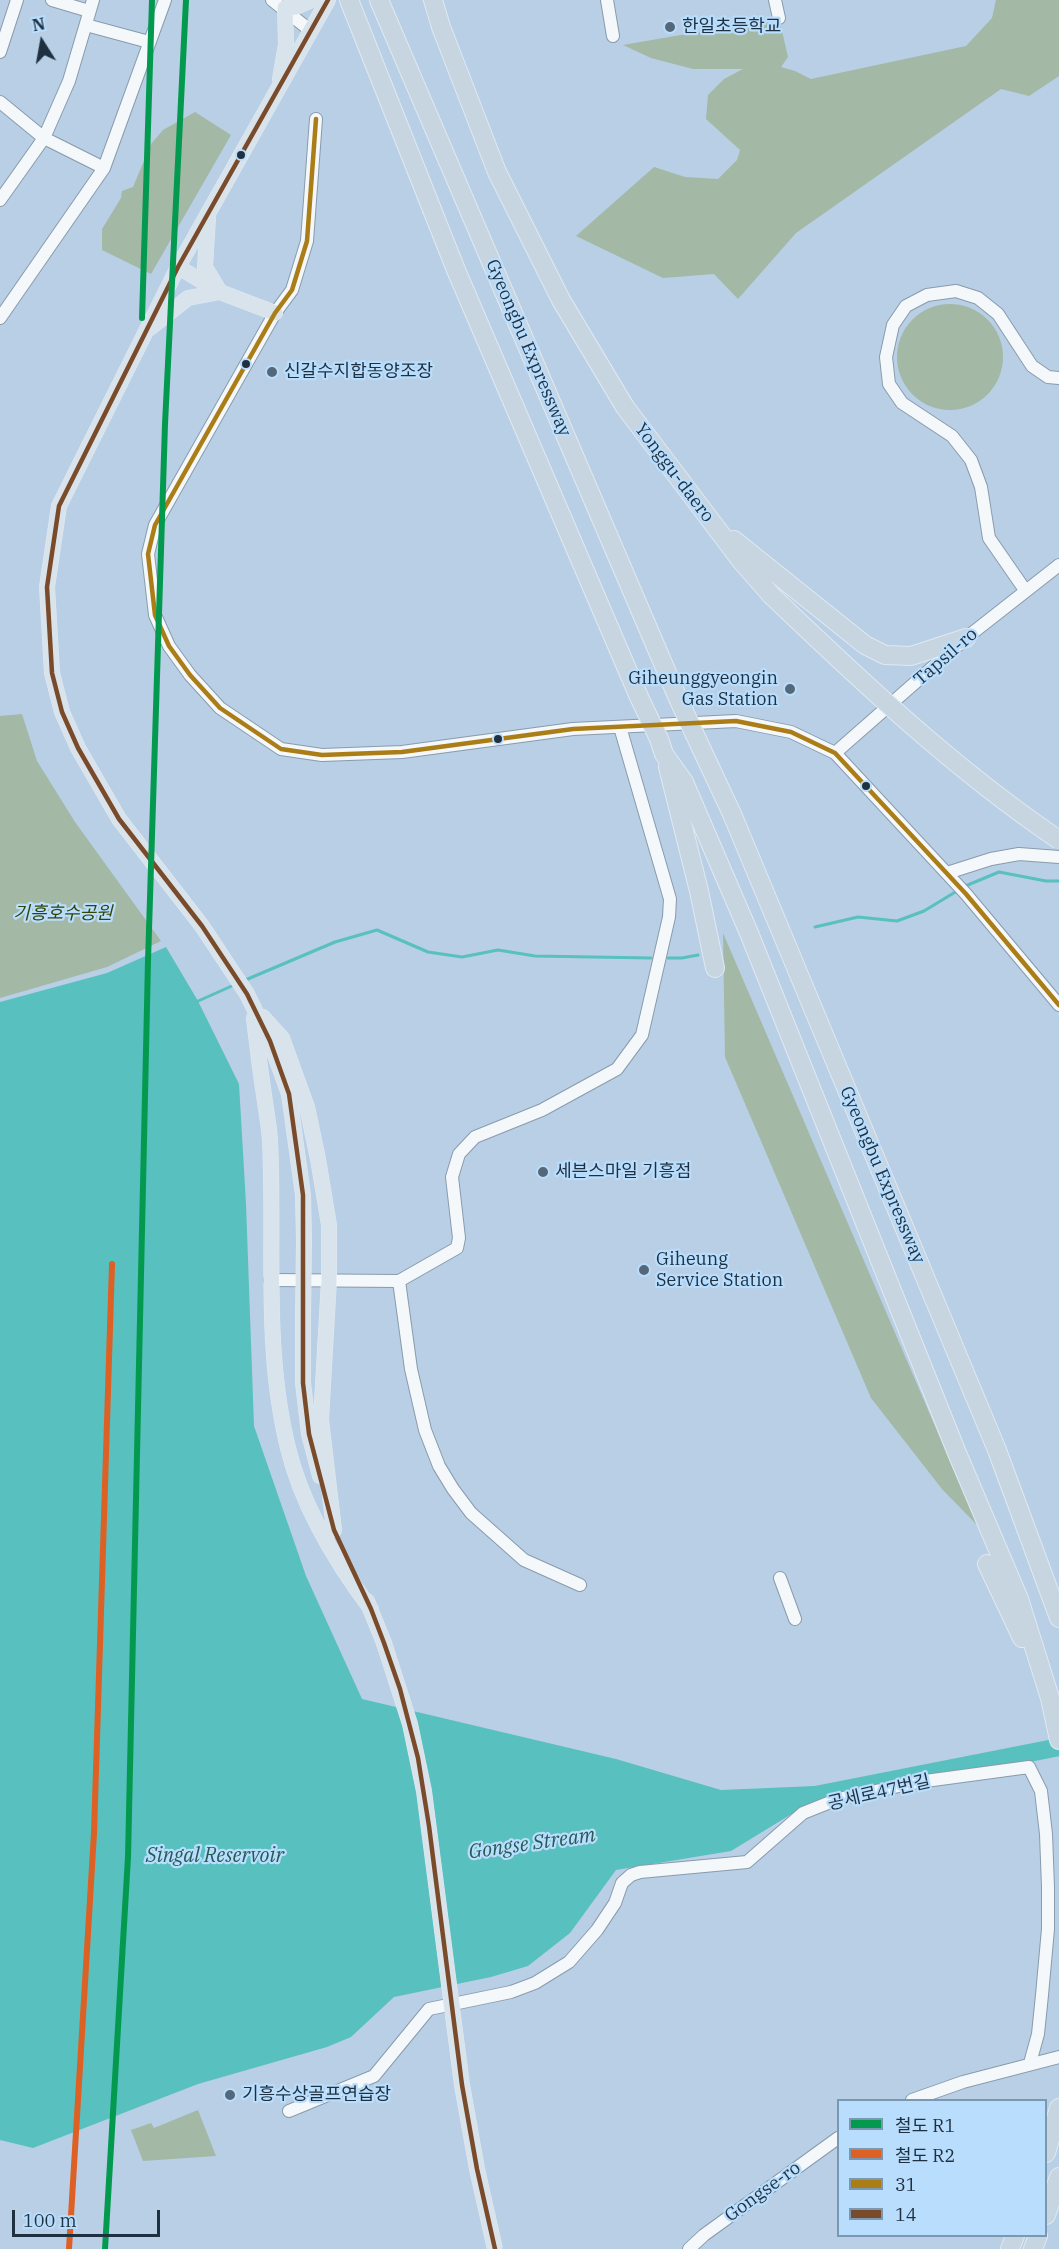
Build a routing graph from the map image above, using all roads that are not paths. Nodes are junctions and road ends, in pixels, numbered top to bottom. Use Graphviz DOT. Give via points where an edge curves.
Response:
graph roads {
  1 [pos="17,0"];
  2 [pos="52,0"];
  3 [pos="165,0"];
  4 [pos="312,0"];
  5 [pos="328,0"];
  6 [pos="379,0"];
  7 [pos="433,0"];
  8 [pos="607,0"];
  9 [pos="775,0"];
  10 [pos="279,4"];
  11 [pos="91,6"];
  12 [pos="352,7"];
  13 [pos="779,18"];
  14 [pos="86,25"];
  15 [pos="311,31"];
  16 [pos="613,36"];
  17 [pos="149,42"];
  18 [pos="0,52"];
  19 [pos="278,91"];
  20 [pos="0,102"];
  21 [pos="316,119"];
  22 [pos="44,138"];
  23 [pos="104,168"];
  24 [pos="0,200"];
  25 [pos="208,214"];
  26 [pos="178,267"];
  27 [pos="220,292"];
  28 [pos="275,314"];
  29 [pos="0,318"];
  30 [pos="146,331"];
  31 [pos="1059,378"];
  32 [pos="712,522"];
  33 [pos="1059,564"];
  34 [pos="1025,590"];
  35 [pos="966,638"];
  36 [pos="620,727"];
  37 [pos="662,746"];
  38 [pos="835,753"];
  39 [pos="1059,840"];
  40 [pos="1059,857"];
  41 [pos="949,876"];
  42 [pos="711,968"];
  43 [pos="249,998"];
  44 [pos="1059,1005"];
  45 [pos="270,1280"];
  46 [pos="329,1280"];
  47 [pos="399,1281"];
  48 [pos="334,1530"];
  49 [pos="987,1564"];
  50 [pos="780,1578"];
  51 [pos="580,1584"];
  52 [pos="370,1609"];
  53 [pos="1059,1618"];
  54 [pos="795,1619"];
  55 [pos="1050,1698"];
  56 [pos="1059,1740"];
  57 [pos="1059,2057"];
  58 [pos="1030,2064"];
  59 [pos="915,2099"];
  60 [pos="1059,2108"];
  61 [pos="289,2111"];
  62 [pos="837,2139"];
  63 [pos="1047,2150"];
  64 [pos="1059,2177"];
  65 [pos="1047,2212"];
  66 [pos="495,2249"];
  67 [pos="689,2249"];
  1 -- 18 [label="street"];
  2 -- 11 [label="street"];
  3 -- 17 [label="street"];
  4 -- 10 [label="main road" via="296,8"];
  5 -- 15 [label="main road"];
  6 -- 53 [label="highway, Gyeongbu Expressway, bridge" via="677,696 732,814 997,1450"];
  7 -- 32 [label="highway, Yonggu-daero" via="497,172 561,300 625,407"];
  8 -- 16 [label="street"];
  9 -- 13 [label="street"];
  10 -- 15 [label="street"];
  10 -- 19 [label="main road" via="286,44"];
  11 -- 14 [label="street"];
  12 -- 37 [label="highway, Gyeongbu Expressway, bridge" via="456,270"];
  14 -- 17 [label="street"];
  14 -- 22 [label="street" via="69,81"];
  15 -- 19 [label="main road"];
  17 -- 23 [label="street"];
  19 -- 25 [label="main road"];
  20 -- 22 [label="street"];
  21 -- 28 [label="street" via="307,241 292,290"];
  22 -- 23 [label="street"];
  22 -- 24 [label="street"];
  23 -- 29 [label="street"];
  25 -- 26 [label="main road"];
  25 -- 27 [label="main road" via="205,267"];
  26 -- 27 [label="main road"];
  26 -- 30 [label="main road"];
  27 -- 28 [label="main road"];
  27 -- 30 [label="main road" via="189,298"];
  28 -- 36 [label="street" via="155,525 148,554 155,615 169,646 190,675 220,708 281,749 322,755 402,752 573,729"];
  30 -- 43 [label="main road" via="59,506 47,587 52,673 62,712 78,748 119,819 202,926"];
  31 -- 34 [label="street" via="1048,377 1032,366 998,314 978,298 956,291 927,295 906,306 892,325 886,357 889,384 902,403 952,436 971,460 981,487 989,538"];
  32 -- 35 [label="highway" via="865,645 885,656 910,656"];
  32 -- 39 [label="highway, Yonggu-daero, bridge" via="771,595 857,677 1001,798"];
  33 -- 34 [label="street, Tapsil-ro"];
  34 -- 35 [label="street, Tapsil-ro"];
  35 -- 38 [label="street, Tapsil-ro"];
  36 -- 38 [label="street" via="736,721 791,732"];
  36 -- 47 [label="street" via="670,899 642,1035 617,1069 542,1110 475,1137 459,1154 452,1177 458,1248"];
  37 -- 42 [label="highway" via="699,891 710,941"];
  37 -- 55 [label="highway, Gyeongbu Expressway" via="684,782 749,933 1019,1599"];
  38 -- 41 [label="street"];
  40 -- 41 [label="street" via="1009,855 968,865"];
  41 -- 44 [label="street"];
  43 -- 45 [label="main road" via="270,1138"];
  43 -- 46 [label="main road" via="282,1038 307,1107 329,1225"];
  43 -- 48 [label="main road, bridge" via="290,1094 303,1195 303,1383 309,1434"];
  45 -- 46 [label="street"];
  45 -- 52 [label="main road" via="273,1355 288,1450 310,1509 346,1576"];
  46 -- 47 [label="street"];
  46 -- 48 [label="main road" via="321,1420"];
  47 -- 51 [label="street" via="411,1369 425,1430 439,1466 471,1513 524,1560"];
  48 -- 52 [label="main road"];
  49 -- 55 [label="highway"];
  50 -- 54 [label="street"];
  52 -- 66 [label="main road, bridge" via="410,1724 424,1791 462,2085"];
  55 -- 56 [label="highway, Gyeongbu Expressway"];
  57 -- 58 [label="street"];
  58 -- 59 [label="street"];
  58 -- 61 [label="street, 공세로47번길" via="1042,1995 1048,1887 1041,1791 1029,1767 918,1782 838,1799 803,1813 747,1862 632,1875 622,1883 615,1903 597,1930 569,1962 536,1983 511,1992 429,2009 374,2076"];
  60 -- 63 [label="highway"];
  62 -- 67 [label="street, Gongse-ro"];
  64 -- 65 [label="highway"];
}
